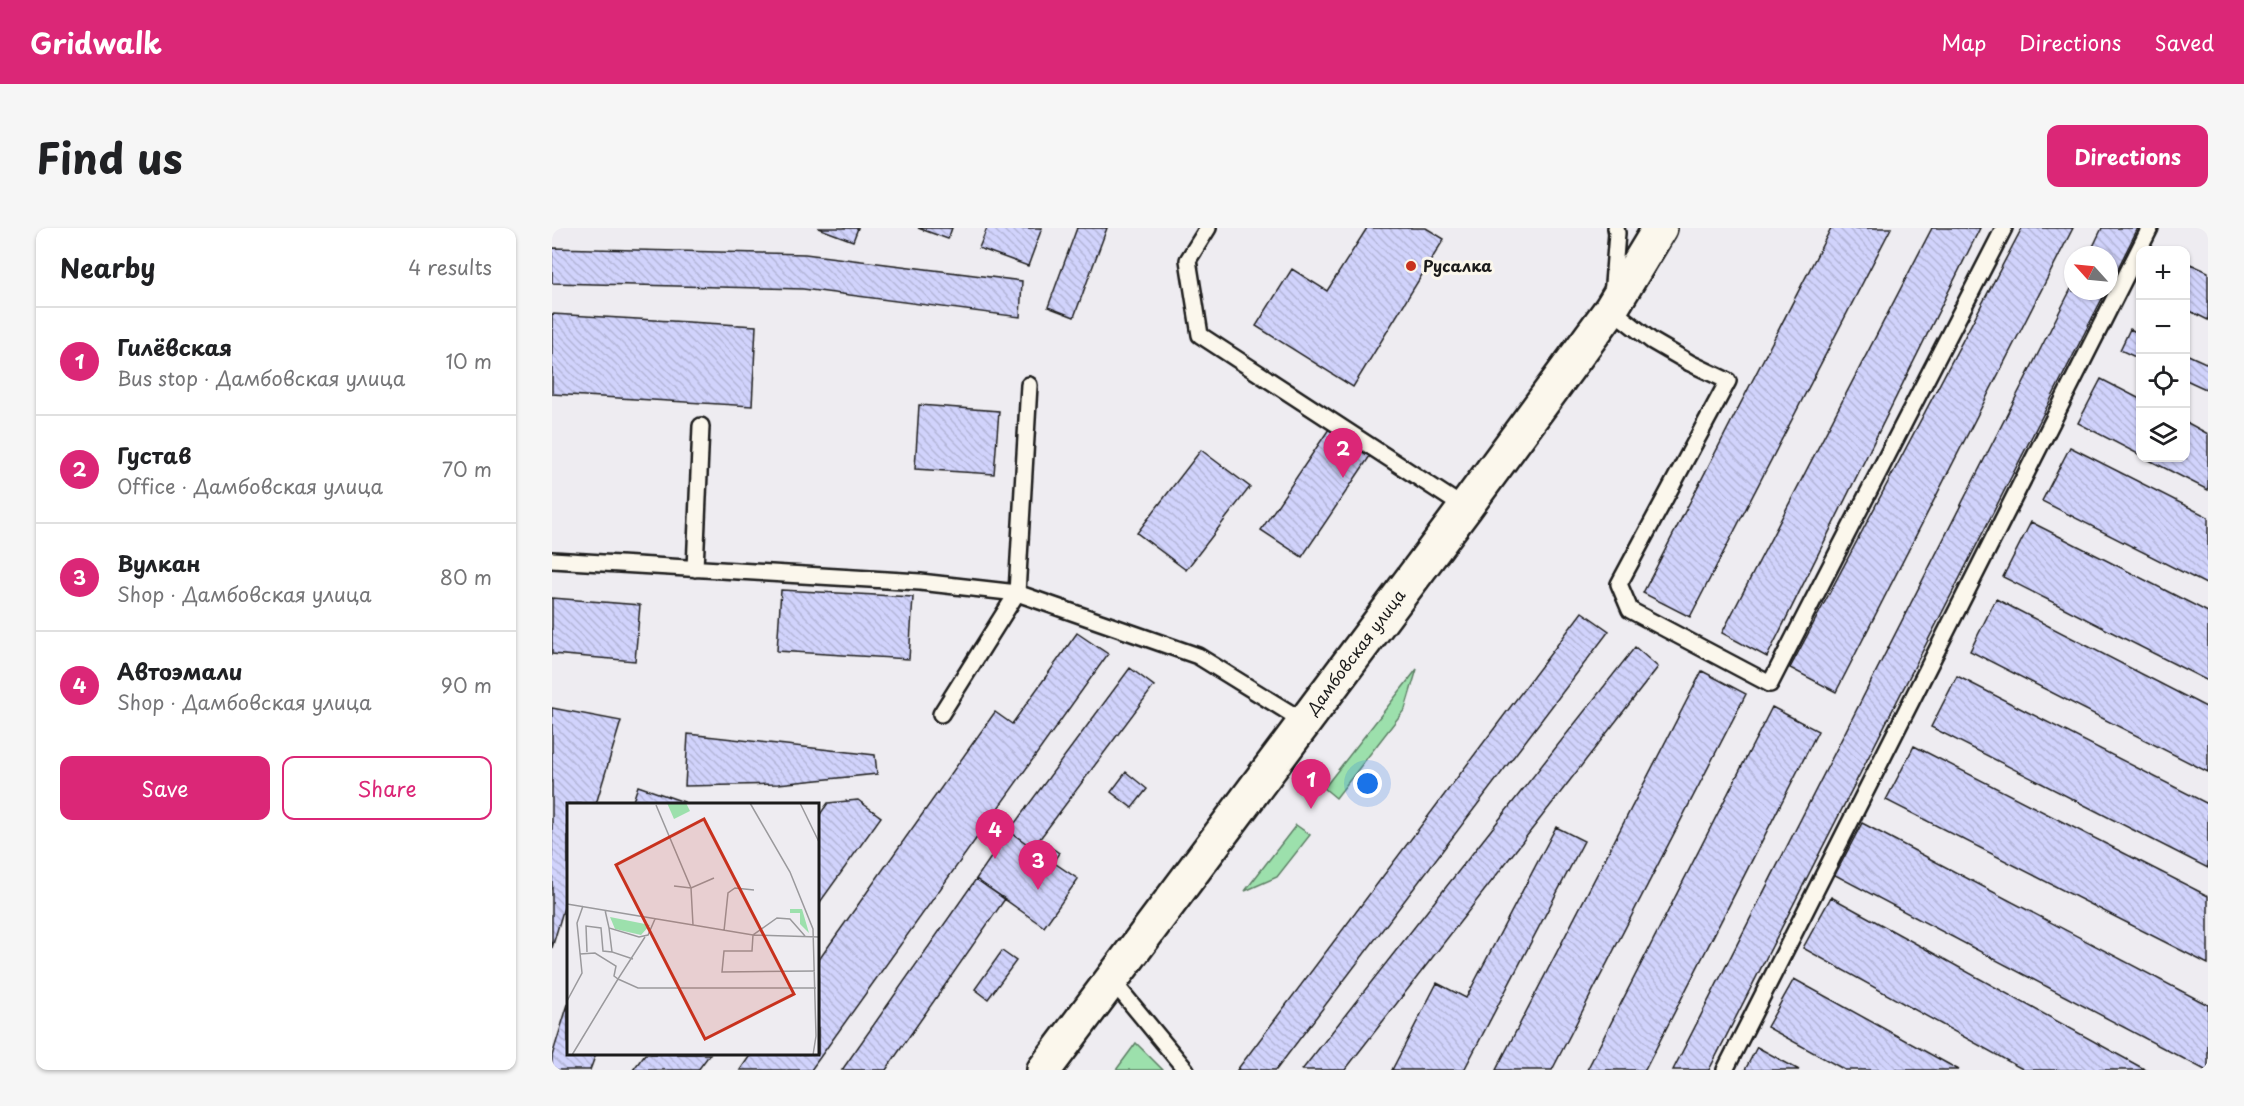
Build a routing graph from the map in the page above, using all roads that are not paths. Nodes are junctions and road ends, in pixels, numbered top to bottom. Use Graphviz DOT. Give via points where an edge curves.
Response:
graph roads {
  1 [pos="1208,228"];
  2 [pos="1616,228"];
  3 [pos="1660,228"];
  4 [pos="2004,228"];
  5 [pos="2150,228"];
  6 [pos="1611,309"];
  7 [pos="1029,385"];
  8 [pos="701,426"];
  9 [pos="1465,508"];
  10 [pos="552,560"];
  11 [pos="695,568"];
  12 [pos="1017,593"];
  13 [pos="941,714"];
  14 [pos="1303,721"];
  15 [pos="1111,979"];
  16 [pos="1044,1070"];
  17 [pos="1186,1070"];
  18 [pos="1725,1070"];
  1 -- 9 [label="lane" via="1188,260 1200,335"];
  2 -- 6 [label="lane"];
  3 -- 6 [label="main road, Дамбовская улица"];
  4 -- 6 [label="lane" via="1770,684 1630,610 1619,584 1728,381 1652,341"];
  5 -- 18 [label="lane"];
  6 -- 9 [label="main road, Дамбовская улица"];
  7 -- 12 [label="lane"];
  8 -- 11 [label="lane"];
  9 -- 14 [label="main road, Дамбовская улица"];
  10 -- 11 [label="lane"];
  11 -- 12 [label="lane" via="920,582"];
  12 -- 13 [label="lane"];
  12 -- 14 [label="lane" via="1198,656"];
  14 -- 15 [label="main road, Дамбовская улица"];
  15 -- 16 [label="main road, Дамбовская улица"];
  15 -- 17 [label="lane"];
}
